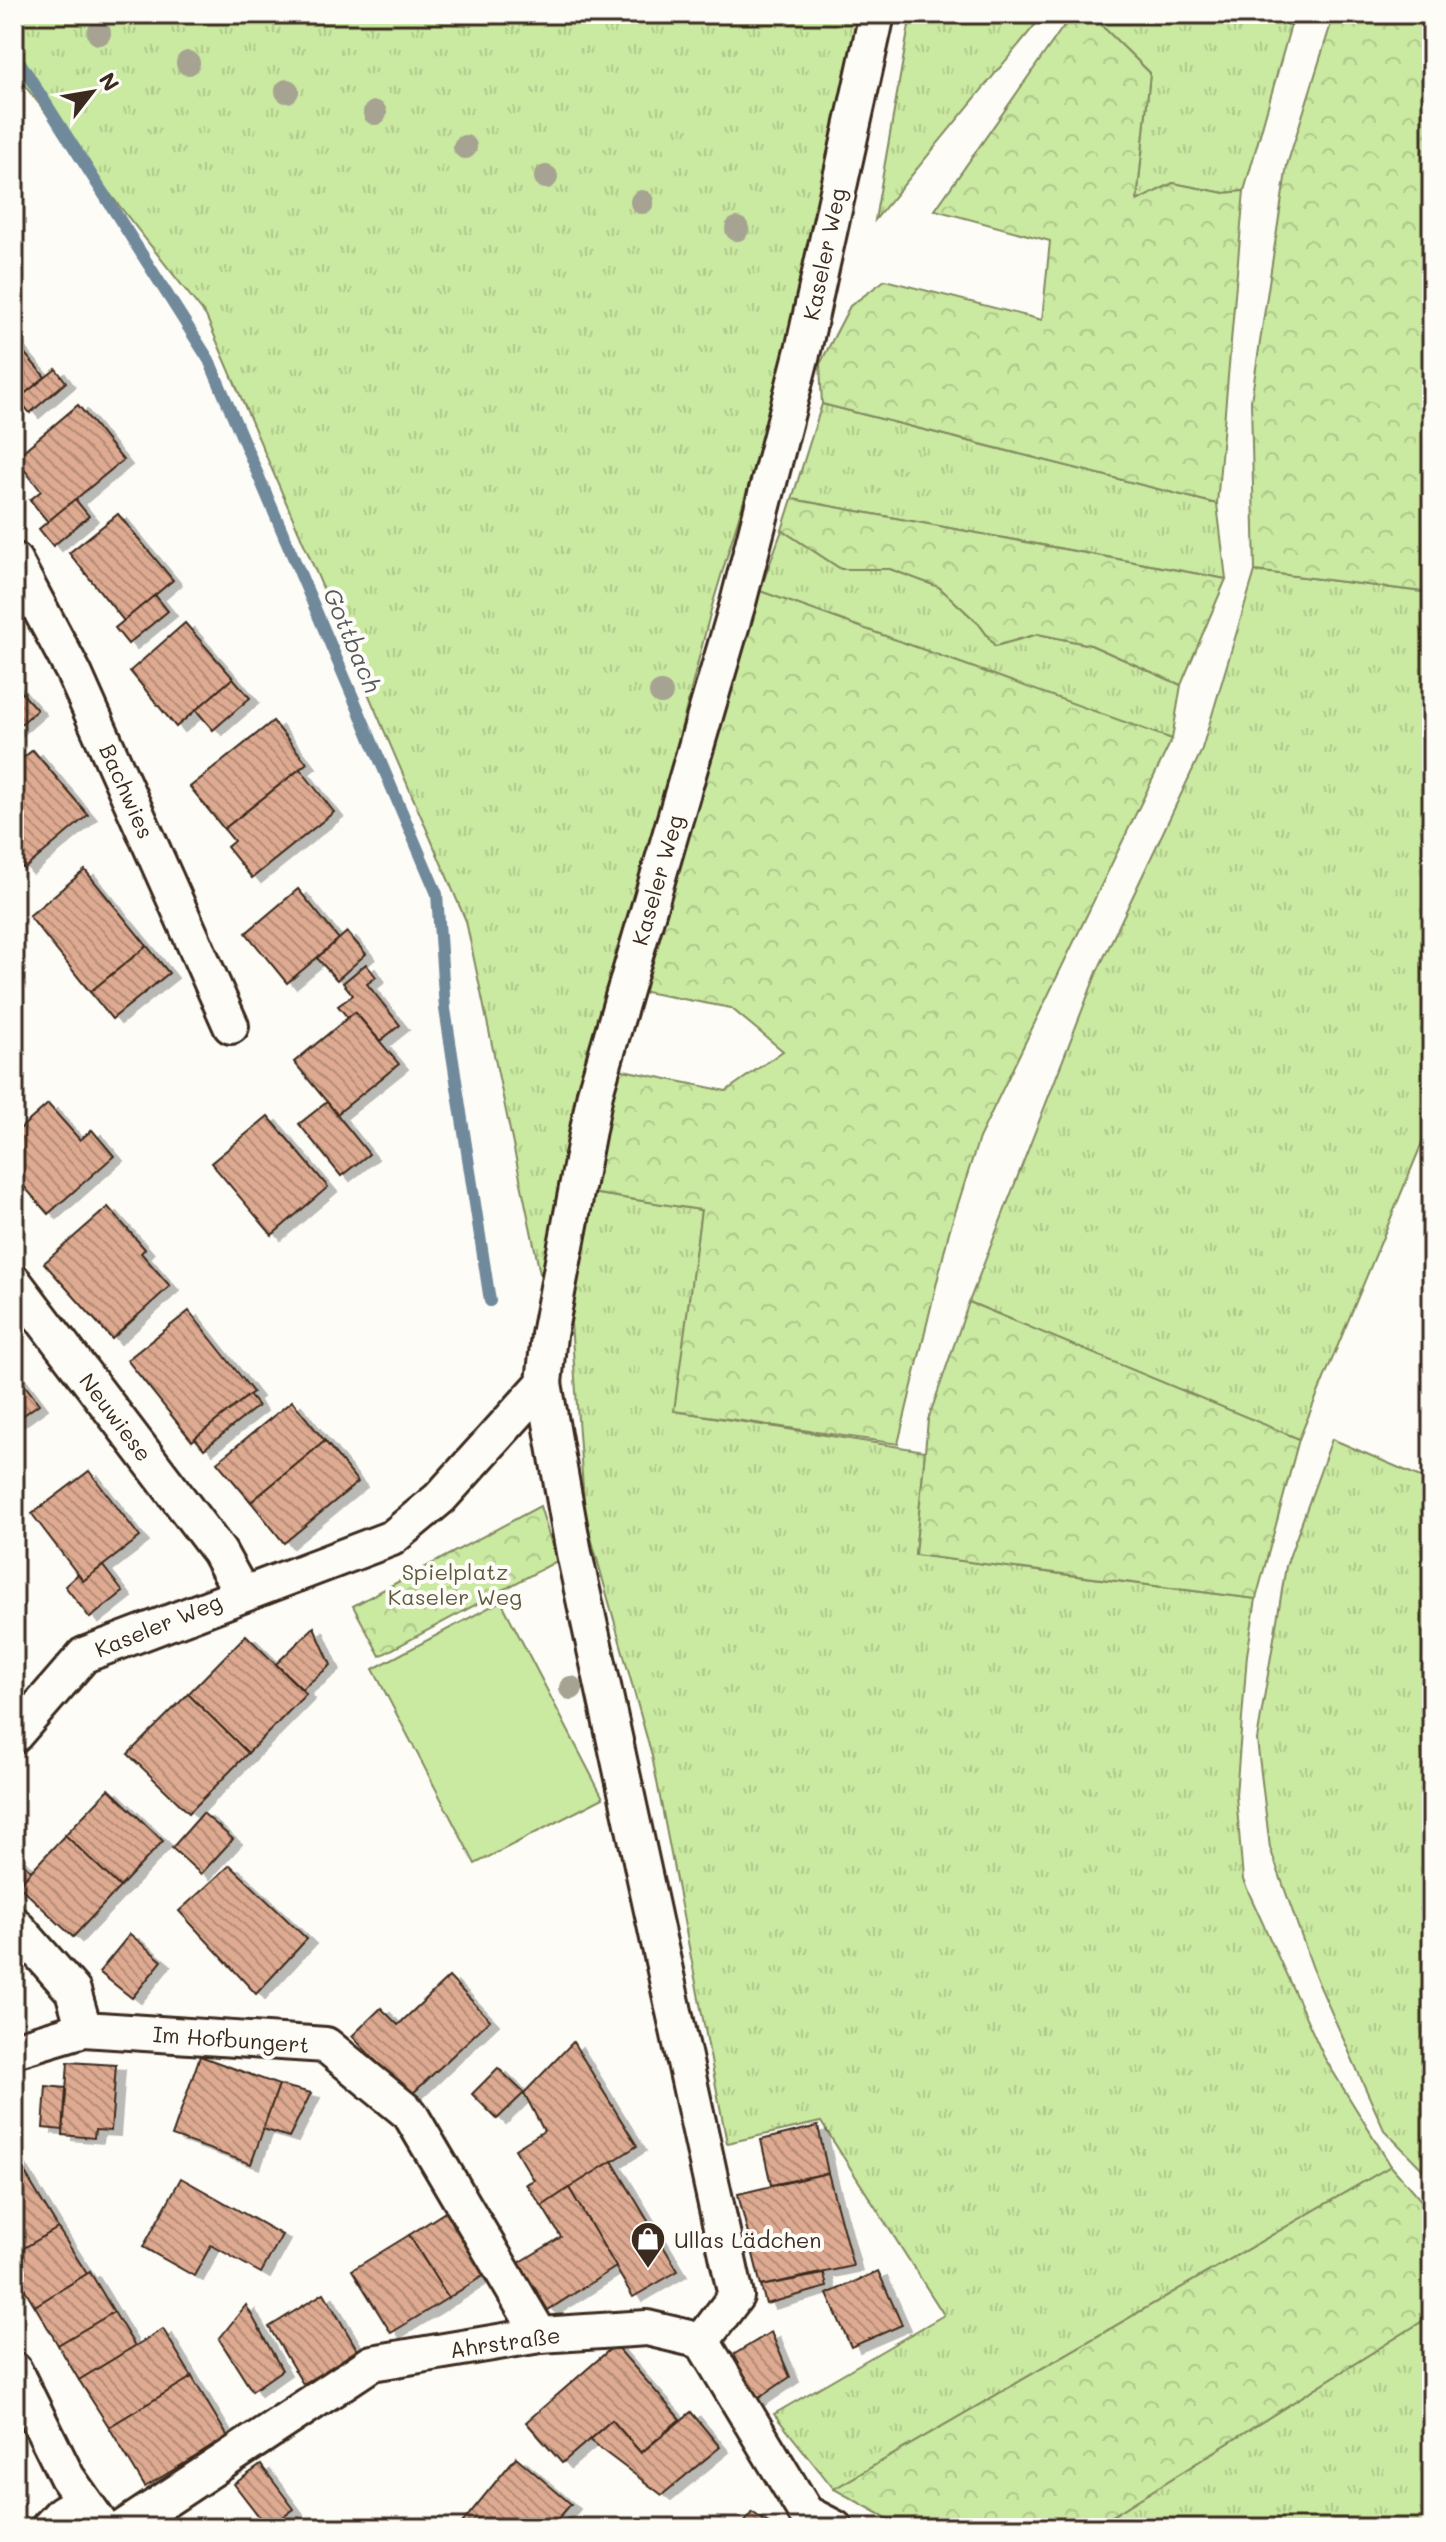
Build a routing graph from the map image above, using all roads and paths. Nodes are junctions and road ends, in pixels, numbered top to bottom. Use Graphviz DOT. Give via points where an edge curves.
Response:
graph roads {
  1 [pos="877,14"];
  2 [pos="14,560"];
  3 [pos="231,1026"];
  4 [pos="14,1282"];
  5 [pos="544,1383"];
  6 [pos="219,1552"];
  7 [pos="241,1592"];
  8 [pos="14,1736"];
  9 [pos="14,1924"];
  10 [pos="84,2029"];
  11 [pos="14,2050"];
  12 [pos="540,2335"];
  13 [pos="702,2341"];
  14 [pos="14,2370"];
  15 [pos="83,2501"];
  16 [pos="48,2528"];
  17 [pos="103,2528"];
  18 [pos="123,2528"];
  19 [pos="835,2528"];
  1 -- 5 [label="street, Kaseler Weg" via="804,346 742,588 595,1093"];
  2 -- 3 [label="street, Bachwies" via="74,673"];
  4 -- 6 [label="street, Neuwiese"];
  5 -- 7 [label="street, Kaseler Weg" via="440,1498 392,1538"];
  5 -- 13 [label="street" via="577,1568 736,2296"];
  6 -- 7 [label="street, Kaseler Weg"];
  7 -- 8 [label="street, Kaseler Weg" via="84,1655"];
  9 -- 10 [label="street" via="73,1991"];
  10 -- 11 [label="street, Im Hofbungert"];
  10 -- 12 [label="street, Im Hofbungert" via="326,2045 410,2114"];
  12 -- 13 [label="street, Ahrstraße" via="647,2328"];
  12 -- 18 [label="street, Ahrstraße" via="372,2363"];
  13 -- 19 [label="street" via="806,2513"];
  14 -- 15 [label="street"];
  15 -- 16 [label="street"];
  15 -- 17 [label="street"];
}
